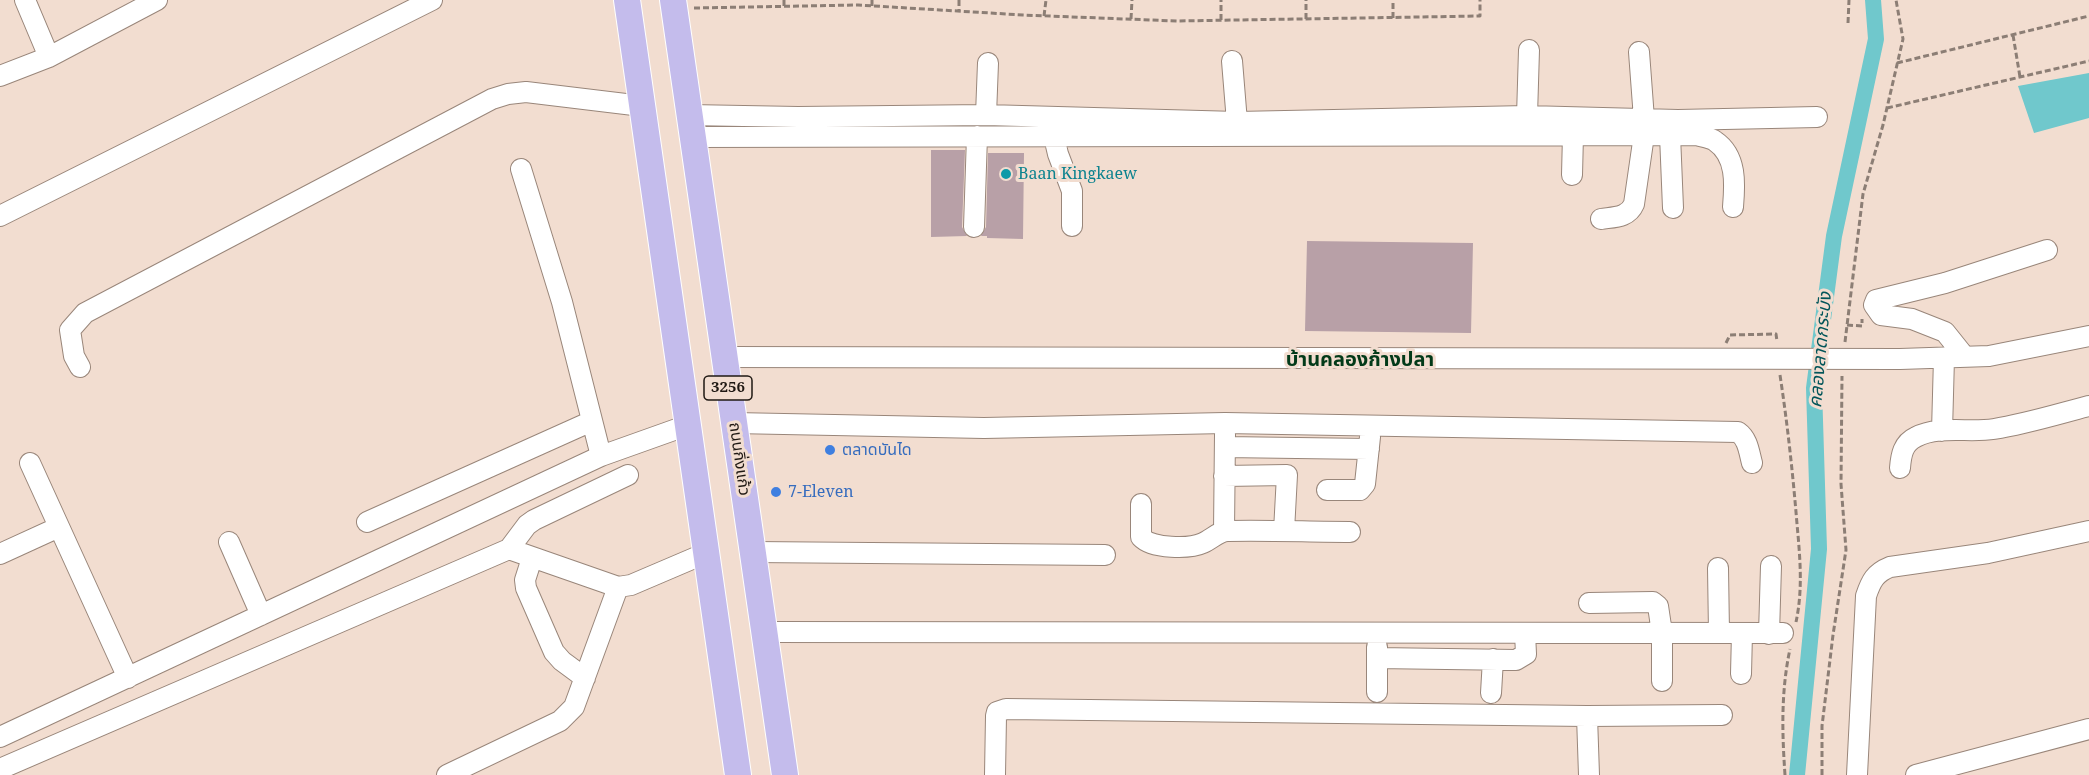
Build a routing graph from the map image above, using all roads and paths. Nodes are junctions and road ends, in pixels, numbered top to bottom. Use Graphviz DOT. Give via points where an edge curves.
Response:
graph roads {
  1 [pos="25,0"];
  2 [pos="157,0"];
  3 [pos="432,0"];
  4 [pos="627,0"];
  5 [pos="784,0"];
  6 [pos="872,0"];
  7 [pos="959,0"];
  8 [pos="1046,0"];
  9 [pos="1132,0"];
  10 [pos="1221,0"];
  11 [pos="1306,0"];
  12 [pos="1393,0"];
  13 [pos="1480,0"];
  14 [pos="1849,0"];
  15 [pos="1896,0"];
  16 [pos="674,4"];
  17 [pos="872,6"];
  18 [pos="784,7"];
  19 [pos="959,11"];
  20 [pos="1044,16"];
  21 [pos="2089,16"];
  22 [pos="1393,18"];
  23 [pos="1131,19"];
  24 [pos="1306,19"];
  25 [pos="1221,20"];
  26 [pos="1848,22"];
  27 [pos="2013,35"];
  28 [pos="1529,50"];
  29 [pos="1639,52"];
  30 [pos="49,57"];
  31 [pos="1232,61"];
  32 [pos="2089,61"];
  33 [pos="988,63"];
  34 [pos="1897,63"];
  35 [pos="0,76"];
  36 [pos="2020,77"];
  37 [pos="642,106"];
  38 [pos="1887,108"];
  39 [pos="986,115"];
  40 [pos="1527,116"];
  41 [pos="1817,117"];
  42 [pos="1237,122"];
  43 [pos="691,126"];
  44 [pos="1644,127"];
  45 [pos="1573,135"];
  46 [pos="1670,135"];
  47 [pos="977,136"];
  48 [pos="1054,137"];
  49 [pos="521,169"];
  50 [pos="1572,174"];
  51 [pos="1733,207"];
  52 [pos="1673,208"];
  53 [pos="0,216"];
  54 [pos="1601,219"];
  55 [pos="1072,226"];
  56 [pos="974,227"];
  57 [pos="2048,250"];
  58 [pos="1863,310"];
  59 [pos="1847,325"];
  60 [pos="2089,336"];
  61 [pos="1777,344"];
  62 [pos="1845,345"];
  63 [pos="724,357"];
  64 [pos="1965,357"];
  65 [pos="1944,358"];
  66 [pos="1717,360"];
  67 [pos="80,366"];
  68 [pos="1843,366"];
  69 [pos="1780,374"];
  70 [pos="2089,406"];
  71 [pos="592,421"];
  72 [pos="734,423"];
  73 [pos="1225,423"];
  74 [pos="688,425"];
  75 [pos="1372,425"];
  76 [pos="1942,431"];
  77 [pos="1224,447"];
  78 [pos="1369,449"];
  79 [pos="601,456"];
  80 [pos="30,463"];
  81 [pos="1752,463"];
  82 [pos="1900,468"];
  83 [pos="628,475"];
  84 [pos="1224,476"];
  85 [pos="1327,490"];
  86 [pos="1141,504"];
  87 [pos="367,522"];
  88 [pos="59,527"];
  89 [pos="1224,531"];
  90 [pos="1284,531"];
  91 [pos="2089,531"];
  92 [pos="1350,532"];
  93 [pos="229,542"];
  94 [pos="509,549"];
  95 [pos="753,552"];
  96 [pos="706,553"];
  97 [pos="0,554"];
  98 [pos="1105,555"];
  99 [pos="532,558"];
  100 [pos="1771,566"];
  101 [pos="1718,568"];
  102 [pos="618,587"];
  103 [pos="1589,603"];
  104 [pos="261,615"];
  105 [pos="764,632"];
  106 [pos="1377,633"];
  107 [pos="1526,633"];
  108 [pos="1662,633"];
  109 [pos="1719,633"];
  110 [pos="1742,633"];
  111 [pos="1785,634"];
  112 [pos="1377,658"];
  113 [pos="1493,659"];
  114 [pos="1741,674"];
  115 [pos="128,678"];
  116 [pos="585,678"];
  117 [pos="1662,681"];
  118 [pos="1377,692"];
  119 [pos="1491,693"];
  120 [pos="1722,715"];
  121 [pos="1587,716"];
  122 [pos="2089,729"];
  123 [pos="0,737"];
  124 [pos="0,769"];
  125 [pos="447,775"];
  126 [pos="738,775"];
  127 [pos="785,775"];
  128 [pos="995,775"];
  129 [pos="1589,775"];
  130 [pos="1785,775"];
  131 [pos="1822,775"];
  132 [pos="1857,775"];
  133 [pos="1916,775"];
  1 -- 30 [label="street"];
  2 -- 30 [label="street"];
  3 -- 53 [label="street"];
  4 -- 37 [label="main road, 3256"];
  5 -- 18 [label="path"];
  6 -- 17 [label="path"];
  7 -- 19 [label="path"];
  8 -- 20 [label="path"];
  9 -- 23 [label="path"];
  10 -- 25 [label="path"];
  11 -- 24 [label="path"];
  12 -- 22 [label="path"];
  13 -- 22 [label="path" via="1480,16"];
  14 -- 26 [label="path"];
  15 -- 34 [label="path" via="1903,39"];
  16 -- 18 [label="path"];
  16 -- 43 [label="main road, ถนนกิ่งแก้ว / 3256"];
  17 -- 18 [label="path"];
  17 -- 19 [label="path"];
  19 -- 20 [label="path"];
  20 -- 23 [label="path"];
  21 -- 27 [label="path"];
  22 -- 24 [label="path"];
  23 -- 25 [label="path"];
  24 -- 25 [label="path"];
  27 -- 34 [label="path"];
  27 -- 36 [label="path"];
  28 -- 40 [label="street"];
  29 -- 44 [label="street"];
  30 -- 35 [label="street"];
  31 -- 42 [label="street"];
  32 -- 36 [label="path"];
  33 -- 39 [label="street"];
  34 -- 38 [label="path"];
  36 -- 38 [label="path"];
  37 -- 67 [label="street" via="526,92 492,99 86,313 70,330 74,356"];
  37 -- 74 [label="main road, 3256"];
  38 -- 59 [label="path" via="1863,194"];
  39 -- 42 [label="street"];
  39 -- 43 [label="street" via="798,117"];
  40 -- 42 [label="street"];
  40 -- 44 [label="street"];
  41 -- 44 [label="street"];
  43 -- 47 [label="street"];
  43 -- 63 [label="main road, ถนนกิ่งแก้ว / 3256"];
  44 -- 45 [label="street"];
  44 -- 46 [label="street"];
  44 -- 54 [label="street" via="1632,210 1625,216"];
  45 -- 48 [label="street"];
  45 -- 50 [label="street"];
  46 -- 51 [label="street" via="1697,135 1715,141 1728,155 1735,181"];
  46 -- 52 [label="street"];
  47 -- 48 [label="street"];
  47 -- 56 [label="street"];
  48 -- 55 [label="street" via="1072,190"];
  49 -- 71 [label="street" via="562,302"];
  57 -- 64 [label="street" via="1945,283 1875,300 1881,315 1912,319 1945,332"];
  58 -- 59 [label="path" via="1862,326"];
  59 -- 62 [label="path"];
  60 -- 64 [label="street" via="1989,356"];
  61 -- 66 [label="path" via="1776,334 1730,335"];
  63 -- 66 [label="street"];
  63 -- 72 [label="main road, ถนนกิ่งแก้ว / 3256"];
  64 -- 65 [label="street"];
  65 -- 66 [label="street"];
  65 -- 76 [label="street"];
  68 -- 131 [label="path" via="1841,484 1846,550 1822,726"];
  69 -- 111 [label="path" via="1802,579 1800,602"];
  70 -- 76 [label="street" via="1992,430"];
  71 -- 79 [label="street"];
  71 -- 87 [label="street"];
  72 -- 73 [label="street" via="984,428"];
  72 -- 95 [label="main road, ถนนกิ่งแก้ว / 3256"];
  73 -- 75 [label="street"];
  73 -- 77 [label="street"];
  74 -- 79 [label="street"];
  74 -- 96 [label="main road, 3256"];
  75 -- 78 [label="street"];
  75 -- 81 [label="street" via="1738,432 1744,436"];
  76 -- 82 [label="street" via="1916,436 1906,444"];
  77 -- 78 [label="street"];
  77 -- 84 [label="street"];
  78 -- 85 [label="street" via="1365,484 1360,490"];
  79 -- 104 [label="street"];
  80 -- 88 [label="street"];
  83 -- 94 [label="street" via="534,520"];
  84 -- 89 [label="street"];
  84 -- 90 [label="street" via="1287,475"];
  86 -- 89 [label="street" via="1141,537 1156,546 1191,547"];
  88 -- 97 [label="street"];
  88 -- 115 [label="street"];
  89 -- 90 [label="street"];
  90 -- 92 [label="street"];
  91 -- 132 [label="street" via="1878,572 1866,596"];
  93 -- 104 [label="street"];
  94 -- 99 [label="street"];
  94 -- 124 [label="street"];
  95 -- 98 [label="street"];
  95 -- 105 [label="main road, ถนนกิ่งแก้ว / 3256"];
  96 -- 102 [label="street"];
  96 -- 126 [label="main road, 3256"];
  99 -- 102 [label="street"];
  99 -- 116 [label="street" via="526,588 554,652"];
  100 -- 111 [label="street"];
  101 -- 109 [label="street"];
  102 -- 116 [label="street"];
  103 -- 108 [label="street" via="1653,602 1660,611"];
  104 -- 115 [label="street"];
  105 -- 106 [label="street"];
  105 -- 127 [label="main road, ถนนกิ่งแก้ว / 3256"];
  106 -- 107 [label="street"];
  106 -- 112 [label="street"];
  107 -- 108 [label="street"];
  107 -- 113 [label="street" via="1526,654 1516,660"];
  108 -- 109 [label="street"];
  108 -- 117 [label="street"];
  109 -- 110 [label="street"];
  110 -- 111 [label="street"];
  110 -- 114 [label="street"];
  111 -- 130 [label="path"];
  112 -- 113 [label="street"];
  112 -- 118 [label="street"];
  113 -- 119 [label="street"];
  115 -- 123 [label="street"];
  116 -- 125 [label="street" via="574,707 560,721"];
  120 -- 121 [label="street"];
  121 -- 128 [label="street" via="1006,709 996,717"];
  121 -- 129 [label="street"];
  122 -- 133 [label="street"];
}
